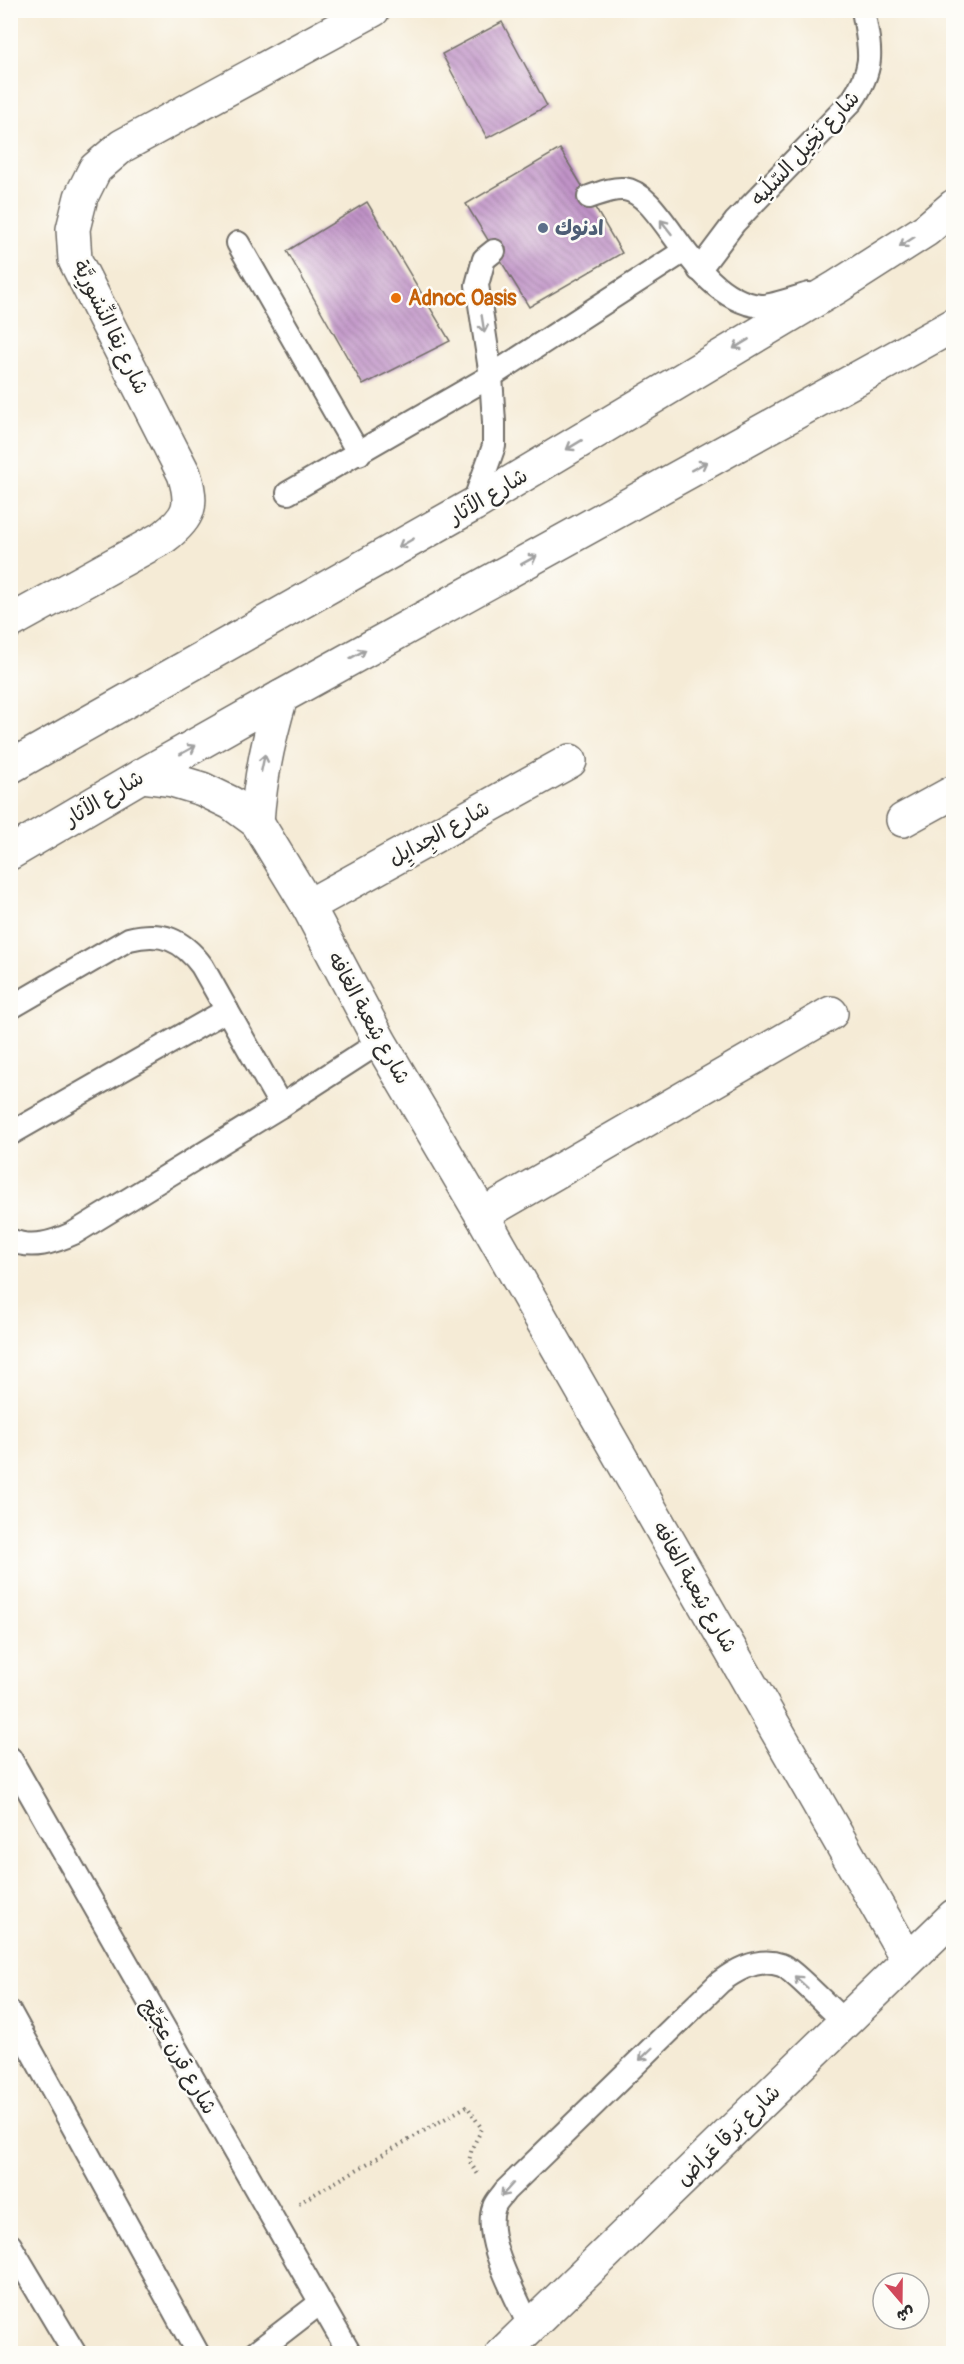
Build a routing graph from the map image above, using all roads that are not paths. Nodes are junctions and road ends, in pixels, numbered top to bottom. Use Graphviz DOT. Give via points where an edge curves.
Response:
graph roads {
  1 [pos="373,10"];
  2 [pos="863,10"];
  3 [pos="589,197"];
  4 [pos="954,206"];
  5 [pos="238,243"];
  6 [pos="494,251"];
  7 [pos="684,251"];
  8 [pos="699,270"];
  9 [pos="837,287"];
  10 [pos="954,325"];
  11 [pos="491,376"];
  12 [pos="359,454"];
  13 [pos="288,493"];
  14 [pos="473,505"];
  15 [pos="10,622"];
  16 [pos="281,697"];
  17 [pos="570,760"];
  18 [pos="10,767"];
  19 [pos="141,776"];
  20 [pos="954,792"];
  21 [pos="903,820"];
  22 [pos="257,822"];
  23 [pos="10,853"];
  24 [pos="308,906"];
  25 [pos="10,1008"];
  26 [pos="227,1010"];
  27 [pos="831,1013"];
  28 [pos="380,1042"];
  29 [pos="281,1106"];
  30 [pos="10,1134"];
  31 [pos="482,1215"];
  32 [pos="10,1240"];
  33 [pos="10,1758"];
  34 [pos="954,1916"];
  35 [pos="908,1960"];
  36 [pos="10,2012"];
  37 [pos="844,2022"];
  38 [pos="10,2245"];
  39 [pos="320,2303"];
  40 [pos="530,2328"];
  41 [pos="75,2354"];
  42 [pos="198,2354"];
  43 [pos="254,2354"];
  44 [pos="350,2354"];
  45 [pos="502,2354"];
  1 -- 15 [label="street, شارع نِقا النِّسُورِيَّة" via="122,146 95,169 81,197 73,229 75,260 184,474 190,507 181,524 164,537"];
  2 -- 8 [label="lane, شارع نَخِيل السّلَيه" via="870,63 864,84 735,222"];
  7 -- 3 [label="lane, one-way" via="644,198 627,189 611,189"];
  4 -- 9 [label="street, شارع الآثار, one-way" via="926,230"];
  5 -- 12 [label="lane"];
  6 -- 11 [label="lane, one-way" via="484,259 477,285"];
  7 -- 8 [label="lane"];
  7 -- 11 [label="lane"];
  8 -- 9 [label="lane" via="731,297 761,306"];
  9 -- 14 [label="street, شارع الآثار, one-way"];
  16 -- 10 [label="street, شارع الآثار, one-way"];
  11 -- 12 [label="lane"];
  11 -- 14 [label="lane" via="494,446"];
  12 -- 13 [label="lane"];
  14 -- 18 [label="street, شارع الآثار, one-way"];
  19 -- 16 [label="street, شارع الآثار, one-way"];
  22 -- 16 [label="street, one-way" via="260,779"];
  17 -- 24 [label="street, شارع الجِدايِل"];
  19 -- 22 [label="street, شارع شِعبة الغافه" via="202,789"];
  19 -- 23 [label="street, شارع الآثار"];
  20 -- 21 [label="street"];
  22 -- 24 [label="street, شارع شِعبة الغافه"];
  24 -- 28 [label="street, شارع شِعبة الغافه"];
  25 -- 26 [label="lane" via="114,947 146,935 163,937 192,953"];
  26 -- 29 [label="lane"];
  26 -- 30 [label="lane"];
  27 -- 31 [label="street"];
  28 -- 29 [label="lane"];
  28 -- 31 [label="street, شارع شِعبة الغافه"];
  29 -- 32 [label="lane" via="56,1242 35,1245"];
  31 -- 35 [label="street, شارع شِعبة الغافه"];
  33 -- 39 [label="lane, شارع قرن عجَيِّج"];
  34 -- 35 [label="street, شارع بَرقا عَراض"];
  35 -- 37 [label="street, شارع بَرقا عَراض"];
  36 -- 42 [label="lane"];
  37 -- 40 [label="street, شارع بَرقا عَراض"];
  37 -- 40 [label="lane, one-way" via="782,1965 766,1963 735,1970 505,2191 495,2206 492,2235"];
  38 -- 41 [label="lane"];
  39 -- 43 [label="lane"];
  39 -- 44 [label="lane, شارع قرن عجَيِّج"];
  40 -- 45 [label="street, شارع بَرقا عَراض"];
}
